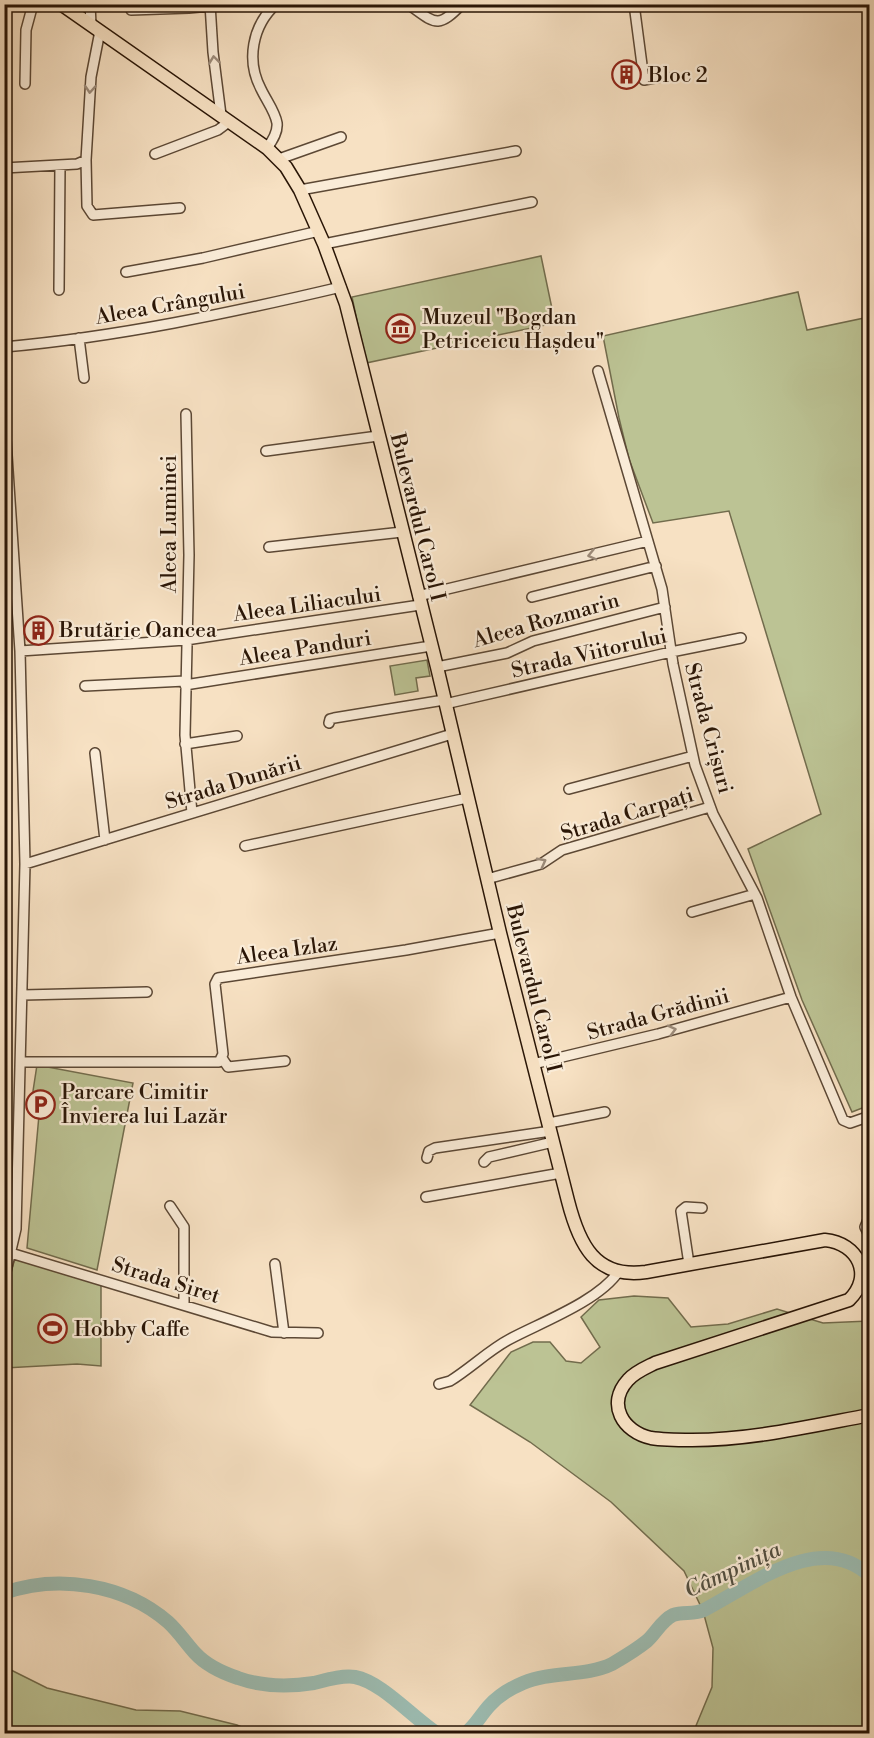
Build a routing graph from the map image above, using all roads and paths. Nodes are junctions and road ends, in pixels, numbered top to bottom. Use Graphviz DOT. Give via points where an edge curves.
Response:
graph roads {
  1 [pos="33,4"];
  2 [pos="60,4"];
  3 [pos="90,4"];
  4 [pos="131,4"];
  5 [pos="276,4"];
  6 [pos="408,4"];
  7 [pos="462,4"];
  8 [pos="633,4"];
  9 [pos="210,5"];
  10 [pos="95,28"];
  11 [pos="665,76"];
  12 [pos="25,84"];
  13 [pos="225,118"];
  14 [pos="341,137"];
  15 [pos="267,148"];
  16 [pos="516,151"];
  17 [pos="155,154"];
  18 [pos="279,159"];
  19 [pos="86,160"];
  20 [pos="60,165"];
  21 [pos="4,168"];
  22 [pos="300,190"];
  23 [pos="532,202"];
  24 [pos="180,208"];
  25 [pos="319,231"];
  26 [pos="324,244"];
  27 [pos="126,272"];
  28 [pos="340,287"];
  29 [pos="59,290"];
  30 [pos="79,338"];
  31 [pos="4,347"];
  32 [pos="598,371"];
  33 [pos="84,378"];
  34 [pos="4,410"];
  35 [pos="186,414"];
  36 [pos="378,436"];
  37 [pos="266,451"];
  38 [pos="402,532"];
  39 [pos="648,541"];
  40 [pos="269,547"];
  41 [pos="656,566"];
  42 [pos="6,596"];
  43 [pos="17,596"];
  44 [pos="532,597"];
  45 [pos="419,601"];
  46 [pos="665,607"];
  47 [pos="741,638"];
  48 [pos="186,640"];
  49 [pos="431,646"];
  50 [pos="20,651"];
  51 [pos="671,652"];
  52 [pos="437,668"];
  53 [pos="185,683"];
  54 [pos="85,686"];
  55 [pos="445,702"];
  56 [pos="329,723"];
  57 [pos="452,734"];
  58 [pos="237,735"];
  59 [pos="185,744"];
  60 [pos="95,753"];
  61 [pos="693,756"];
  62 [pos="569,789"];
  63 [pos="467,798"];
  64 [pos="710,807"];
  65 [pos="192,813"];
  66 [pos="105,840"];
  67 [pos="245,846"];
  68 [pos="25,864"];
  69 [pos="487,879"];
  70 [pos="755,894"];
  71 [pos="692,912"];
  72 [pos="500,933"];
  73 [pos="147,992"];
  74 [pos="23,995"];
  75 [pos="791,998"];
  76 [pos="222,1058"];
  77 [pos="285,1061"];
  78 [pos="21,1062"];
  79 [pos="534,1064"];
  80 [pos="606,1112"];
  81 [pos="870,1116"];
  82 [pos="551,1132"];
  83 [pos="427,1158"];
  84 [pos="484,1162"];
  85 [pos="561,1173"];
  86 [pos="426,1197"];
  87 [pos="170,1206"];
  88 [pos="702,1208"];
  89 [pos="870,1215"];
  90 [pos="870,1237"];
  91 [pos="8,1252"];
  92 [pos="275,1264"];
  93 [pos="689,1264"];
  94 [pos="619,1271"];
  95 [pos="866,1275"];
  96 [pos="4,1280"];
  97 [pos="184,1304"];
  98 [pos="284,1333"];
  99 [pos="318,1333"];
  100 [pos="439,1384"];
  101 [pos="870,1415"];
  1 -- 12 [label="street" via="26,30"];
  2 -- 10 [label="main road, Bulevardul Carol I"];
  3 -- 10 [label="street"];
  4 -- 9 [label="street" via="131,10"];
  5 -- 15 [label="street" via="260,26 253,47 256,79 278,124"];
  6 -- 7 [label="street" via="437,22"];
  8 -- 11 [label="street" via="644,80"];
  13 -- 9 [label="street, one-way" via="213,52"];
  10 -- 13 [label="main road, Bulevardul Carol I"];
  10 -- 19 [label="street, one-way"];
  13 -- 15 [label="main road, Bulevardul Carol I"];
  13 -- 17 [label="street" via="218,130"];
  14 -- 18 [label="street"];
  15 -- 18 [label="main road, Bulevardul Carol I"];
  16 -- 22 [label="street"];
  18 -- 22 [label="main road, Bulevardul Carol I"];
  19 -- 20 [label="street"];
  19 -- 24 [label="street" via="87,206 93,215"];
  20 -- 21 [label="street"];
  20 -- 29 [label="street"];
  22 -- 25 [label="main road, Bulevardul Carol I"];
  23 -- 26 [label="street"];
  25 -- 26 [label="main road, Bulevardul Carol I"];
  25 -- 27 [label="street"];
  26 -- 28 [label="main road, Bulevardul Carol I"];
  28 -- 30 [label="street, Aleea Crângului" via="230,313"];
  28 -- 36 [label="main road, Bulevardul Carol I"];
  30 -- 31 [label="street, Aleea Crângului"];
  30 -- 33 [label="street"];
  32 -- 39 [label="street, Strada Crișuri"];
  34 -- 43 [label="street"];
  35 -- 48 [label="street, Aleea Luminei"];
  36 -- 37 [label="street"];
  36 -- 38 [label="main road, Bulevardul Carol I"];
  38 -- 40 [label="street"];
  38 -- 45 [label="main road, Bulevardul Carol I"];
  39 -- 41 [label="street, Strada Crișuri"];
  39 -- 45 [label="street, Aleea Liliacului, one-way"];
  41 -- 44 [label="street"];
  41 -- 46 [label="street, Strada Crișuri"];
  42 -- 43 [label="street"];
  43 -- 50 [label="street"];
  45 -- 48 [label="street, Aleea Liliacului"];
  45 -- 49 [label="main road, Bulevardul Carol I"];
  46 -- 51 [label="street, Strada Crișuri"];
  46 -- 52 [label="street, Aleea Rozmarin" via="533,641 513,652"];
  47 -- 51 [label="street, Strada Viitorului"];
  48 -- 50 [label="street, Aleea Liliacului"];
  48 -- 53 [label="street, Aleea Luminei"];
  49 -- 52 [label="main road, Bulevardul Carol I"];
  49 -- 53 [label="street, Aleea Panduri"];
  50 -- 68 [label="street"];
  51 -- 55 [label="street, Strada Viitorului"];
  51 -- 61 [label="street, Strada Crișuri"];
  52 -- 55 [label="main road, Bulevardul Carol I"];
  53 -- 54 [label="street, Aleea Panduri"];
  53 -- 59 [label="street, Aleea Luminei"];
  55 -- 56 [label="street, Strada Viitorului" via="334,718"];
  55 -- 57 [label="main road, Bulevardul Carol I"];
  57 -- 63 [label="main road, Bulevardul Carol I"];
  57 -- 65 [label="street, Strada Dunării"];
  58 -- 59 [label="street"];
  59 -- 65 [label="street, Aleea Luminei"];
  60 -- 66 [label="street"];
  61 -- 62 [label="street"];
  61 -- 64 [label="street, Strada Crișuri"];
  63 -- 67 [label="street"];
  63 -- 69 [label="main road, Bulevardul Carol I"];
  69 -- 64 [label="street, Strada Carpați, one-way" via="541,864 562,850"];
  64 -- 70 [label="street, Strada Crișuri"];
  65 -- 66 [label="street, Strada Dunării"];
  66 -- 68 [label="street, Strada Dunării"];
  68 -- 74 [label="street"];
  69 -- 72 [label="main road, Bulevardul Carol I"];
  70 -- 71 [label="street"];
  70 -- 75 [label="street, Strada Crișuri"];
  72 -- 76 [label="street, Aleea Izlaz" via="218,978 215,984"];
  72 -- 79 [label="main road, Bulevardul Carol I"];
  73 -- 74 [label="street"];
  74 -- 78 [label="street"];
  79 -- 75 [label="street, Strada Grădinii, one-way"];
  75 -- 81 [label="street, Strada Crișuri" via="843,1120 850,1123"];
  76 -- 77 [label="street" via="228,1067"];
  76 -- 78 [label="street" via="214,1063"];
  78 -- 91 [label="street" via="16,1229"];
  79 -- 82 [label="main road, Bulevardul Carol I"];
  80 -- 82 [label="street"];
  82 -- 83 [label="street" via="435,1148"];
  82 -- 84 [label="street"];
  82 -- 85 [label="main road, Bulevardul Carol I"];
  85 -- 86 [label="street"];
  85 -- 94 [label="main road, Bulevardul Carol I" via="582,1242 598,1261"];
  87 -- 97 [label="street" via="184,1227"];
  88 -- 93 [label="street" via="686,1207 681,1211"];
  89 -- 90 [label="street" via="865,1227"];
  91 -- 96 [label="street"];
  91 -- 97 [label="street, Strada Siret"];
  92 -- 98 [label="street"];
  93 -- 94 [label="main road" via="636,1273"];
  93 -- 95 [label="main road" via="825,1240 843,1244 856,1254"];
  94 -- 100 [label="street" via="593,1294"];
  95 -- 101 [label="main road" via="855,1295 842,1304 644,1368 625,1383 618,1403 620,1418 632,1431 662,1439 756,1436"];
  97 -- 98 [label="street, Strada Siret"];
  98 -- 99 [label="street, Strada Siret"];
}
